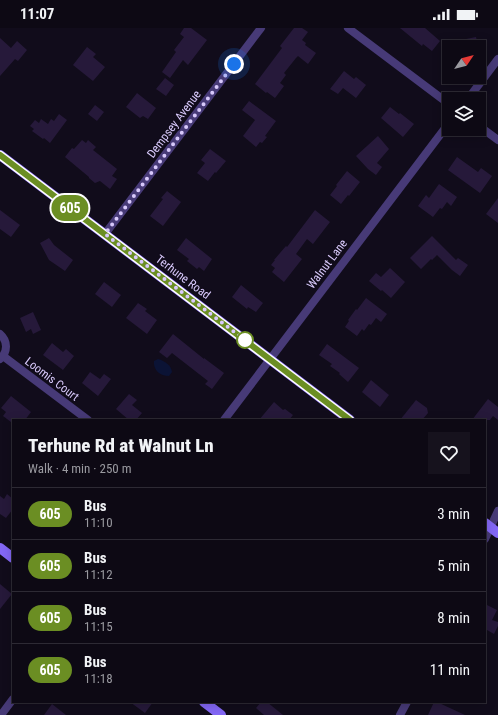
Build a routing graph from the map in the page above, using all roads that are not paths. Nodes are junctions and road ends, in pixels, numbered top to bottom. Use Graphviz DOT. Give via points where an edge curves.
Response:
graph roads {
  1 [pos="261,28"];
  2 [pos="348,28"];
  3 [pos="498,58"];
  4 [pos="473,92"];
  5 [pos="442,99"];
  6 [pos="486,131"];
  7 [pos="442,132"];
  8 [pos="498,140"];
  9 [pos="0,155"];
  10 [pos="105,234"];
  11 [pos="0,334"];
  12 [pos="2,358"];
  13 [pos="270,359"];
  14 [pos="87,419"];
  15 [pos="225,419"];
  16 [pos="349,419"];
  17 [pos="498,511"];
  18 [pos="491,528"];
  19 [pos="486,537"];
  20 [pos="0,548"];
  21 [pos="12,557"];
  22 [pos="12,700"];
  23 [pos="205,703"];
  24 [pos="406,703"];
  25 [pos="1,715"];
  26 [pos="221,715"];
  27 [pos="400,715"];
  1 -- 10 [label="street, Dempsey Avenue"];
  2 -- 5 [label="street"];
  3 -- 4 [label="street"];
  6 -- 8 [label="street"];
  7 -- 13 [label="street, Walnut Lane"];
  9 -- 10 [label="street, Terhune Road"];
  10 -- 13 [label="street, Terhune Road"];
  11 -- 12 [label="street, Loomis Court" via="6,345"];
  12 -- 14 [label="street, Loomis Court"];
  13 -- 15 [label="street, Walnut Lane"];
  13 -- 16 [label="street, Terhune Road"];
  17 -- 18 [label="street"];
  18 -- 19 [label="street"];
  20 -- 21 [label="street"];
  22 -- 25 [label="street"];
  23 -- 26 [label="street"];
  24 -- 27 [label="street"];
}
